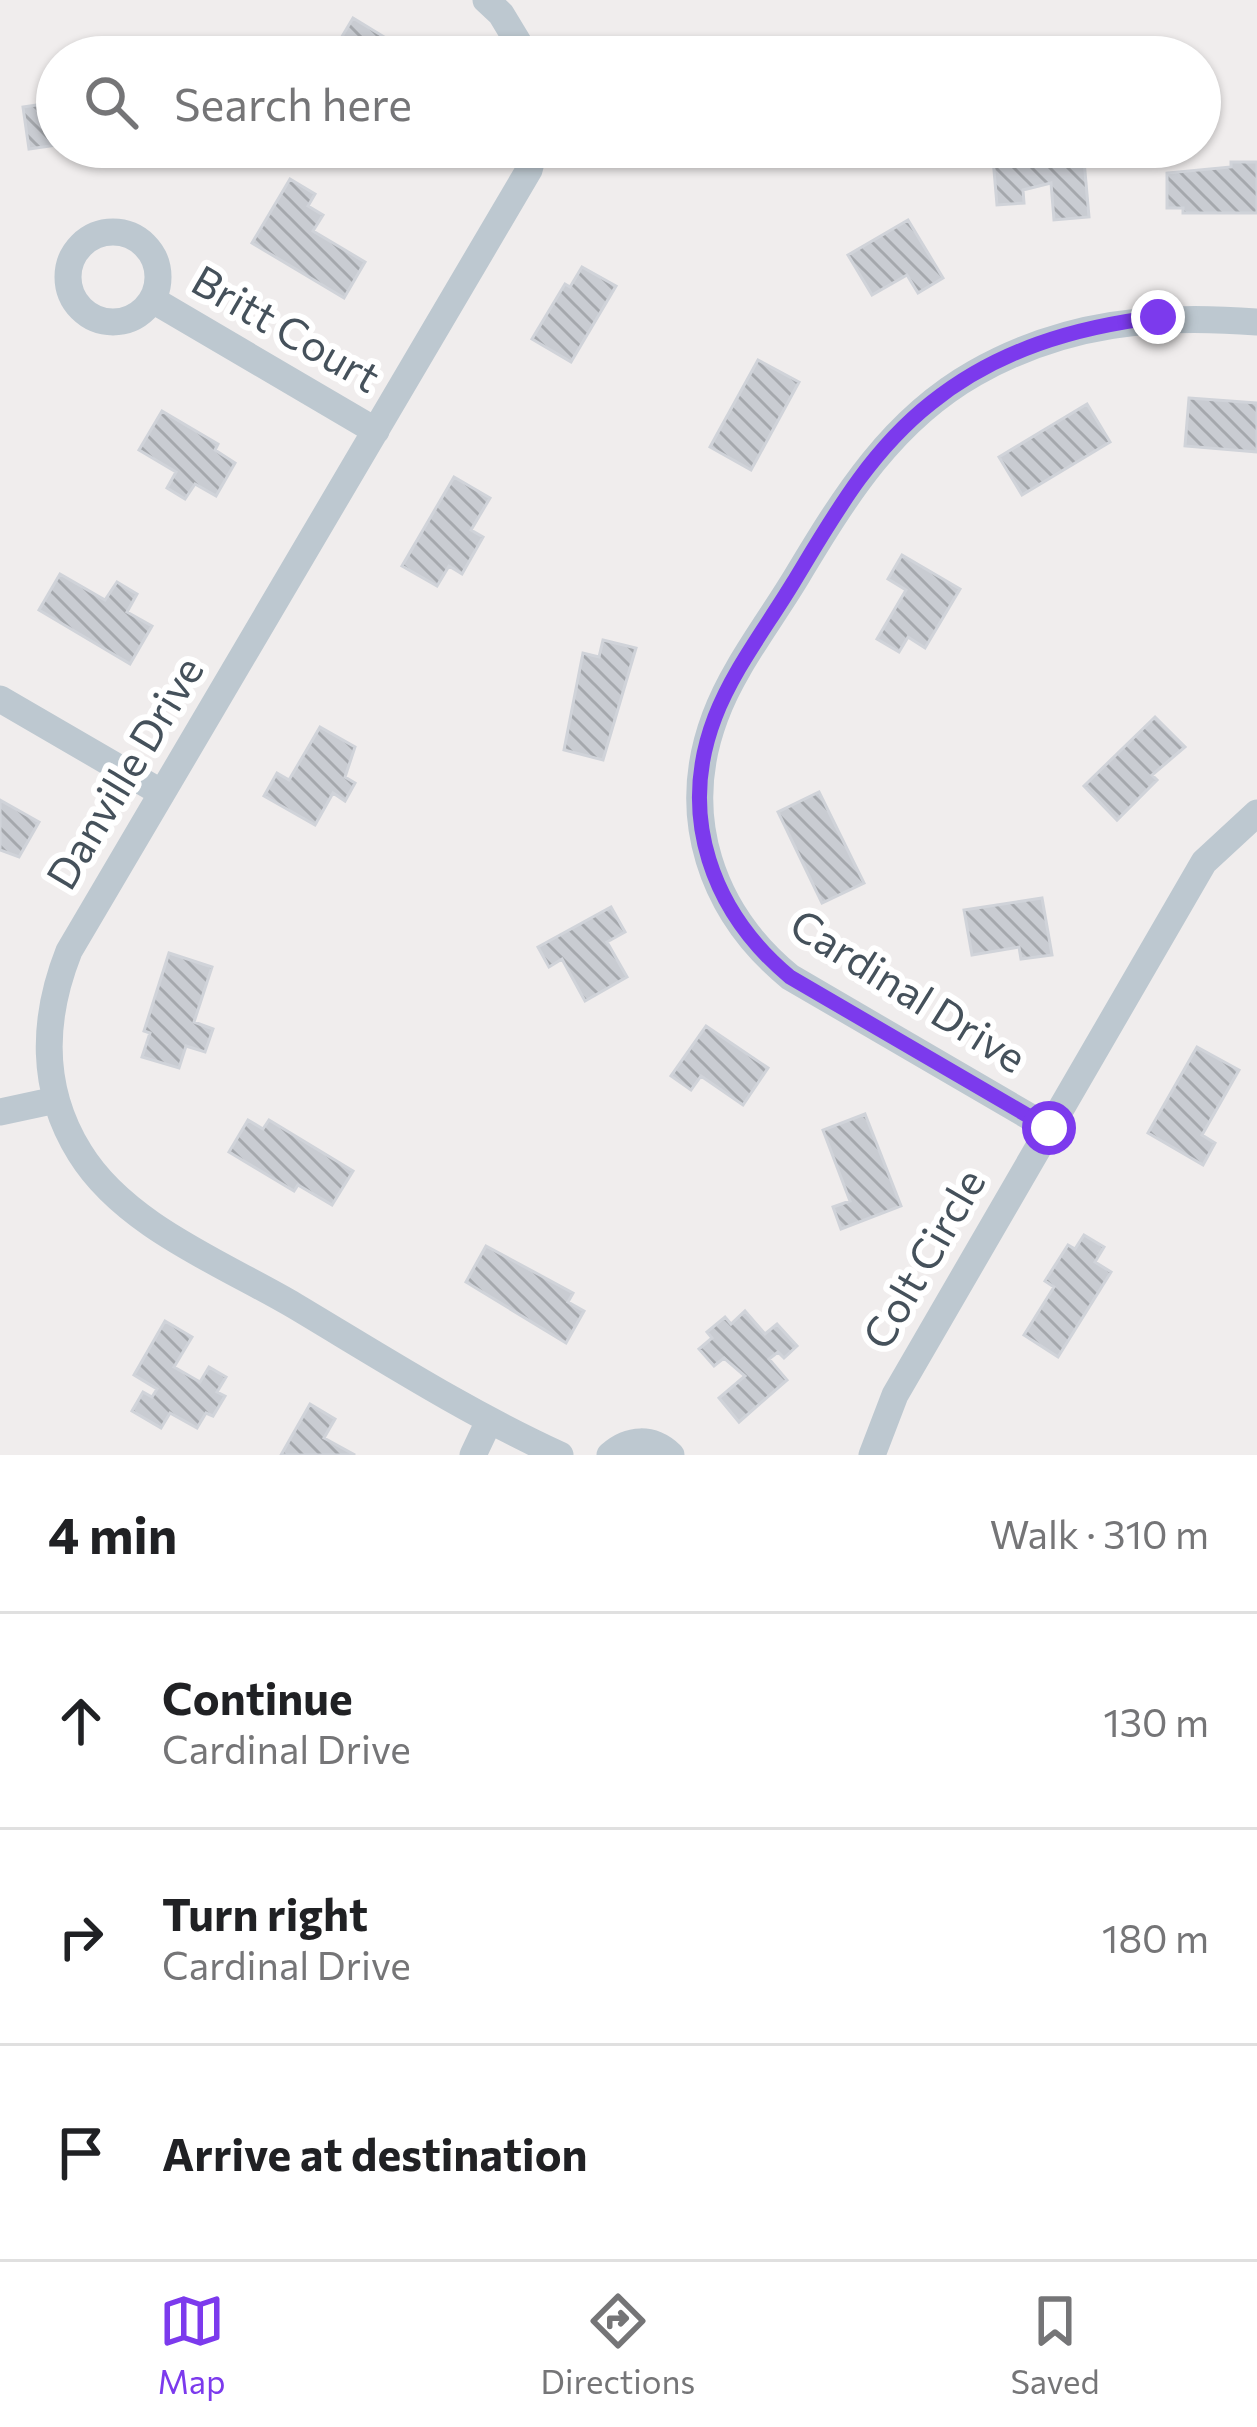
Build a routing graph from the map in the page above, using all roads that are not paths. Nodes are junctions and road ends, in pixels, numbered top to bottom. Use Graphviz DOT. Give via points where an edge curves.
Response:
graph roads {
  1 [pos="486,0"];
  2 [pos="512,36"];
  3 [pos="530,168"];
  4 [pos="152,300"];
  5 [pos="1257,322"];
  6 [pos="376,431"];
  7 [pos="0,699"];
  8 [pos="162,793"];
  9 [pos="1257,813"];
  10 [pos="56,1100"];
  11 [pos="0,1112"];
  12 [pos="1049,1128"];
  13 [pos="489,1421"];
  14 [pos="472,1455"];
  15 [pos="560,1455"];
  16 [pos="610,1455"];
  17 [pos="671,1455"];
  18 [pos="872,1455"];
  1 -- 2 [label="street"];
  3 -- 6 [label="street, Danville Drive"];
  4 -- 6 [label="street, Britt Court"];
  5 -- 12 [label="street, Cardinal Drive" via="1158,317 1061,334 931,403 853,484 723,700 704,751 700,826 708,863 722,898 764,956"];
  6 -- 8 [label="street, Danville Drive"];
  7 -- 8 [label="street"];
  8 -- 10 [label="street, Danville Drive" via="56,984 48,1023"];
  9 -- 12 [label="street, Colt Circle" via="1204,862"];
  10 -- 11 [label="street"];
  10 -- 13 [label="street, Danville Drive" via="82,1157 137,1213"];
  12 -- 18 [label="street, Colt Circle" via="895,1395"];
  13 -- 14 [label="street"];
  13 -- 15 [label="street, Danville Drive"];
  16 -- 17 [label="street" via="648,1441"];
}
